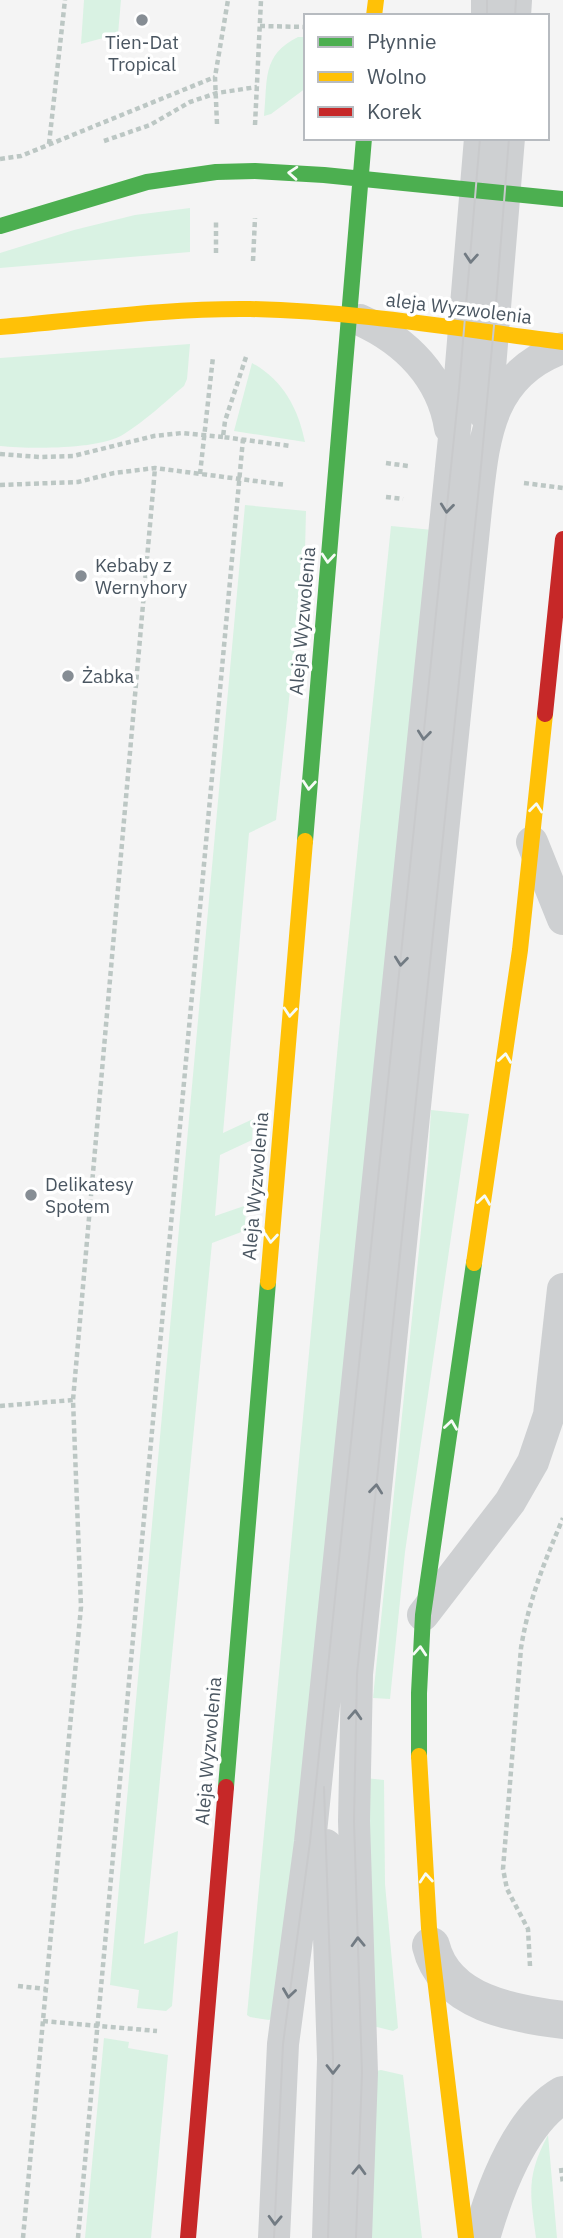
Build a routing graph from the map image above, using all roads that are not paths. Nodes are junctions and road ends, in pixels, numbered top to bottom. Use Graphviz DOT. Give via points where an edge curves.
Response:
graph roads {
  1 [pos="364,140"];
  2 [pos="480,140"];
  3 [pos="508,140"];
  4 [pos="360,178"];
  5 [pos="491,191"];
  6 [pos="563,199"];
  7 [pos="0,226"];
  8 [pos="349,316"];
  9 [pos="0,327"];
  10 [pos="479,332"];
  11 [pos="563,342"];
  12 [pos="563,348"];
  13 [pos="465,475"];
  14 [pos="563,539"];
  15 [pos="532,842"];
  16 [pos="563,919"];
  17 [pos="563,1289"];
  18 [pos="423,1615"];
  19 [pos="327,1682"];
  20 [pos="431,1946"];
  21 [pos="563,2020"];
  22 [pos="563,2095"];
  23 [pos="188,2238"];
  24 [pos="274,2238"];
  25 [pos="328,2238"];
  26 [pos="356,2238"];
  27 [pos="466,2238"];
  28 [pos="481,2238"];
  1 -- 4 [label="street, Aleja Wyzwolenia"];
  2 -- 5 [label="lane"];
  3 -- 5 [label="lane"];
  4 -- 5 [label="street"];
  4 -- 7 [label="street, one-way" via="255,171 172,177"];
  4 -- 8 [label="street, Aleja Wyzwolenia"];
  5 -- 6 [label="street"];
  5 -- 10 [label="lane"];
  8 -- 9 [label="street, aleja Wyzwolenia" via="208,310"];
  8 -- 10 [label="street, aleja Wyzwolenia"];
  8 -- 13 [label="lane" via="389,335 432,379 443,400 452,450"];
  8 -- 23 [label="street, Aleja Wyzwolenia, one-way"];
  10 -- 11 [label="street, aleja Wyzwolenia"];
  10 -- 13 [label="lane"];
  12 -- 13 [label="lane" via="524,370 498,401"];
  13 -- 19 [label="lane, one-way"];
  26 -- 13 [label="lane, one-way" via="362,2073 354,1814 357,1681"];
  15 -- 14 [label="street, one-way"];
  15 -- 16 [label="lane"];
  18 -- 15 [label="street, one-way"];
  17 -- 18 [label="lane" via="548,1415 533,1462 510,1502"];
  20 -- 18 [label="street, one-way" via="418,1731"];
  19 -- 24 [label="lane, one-way" via="284,2045"];
  19 -- 25 [label="lane, one-way" via="323,1769 333,2059"];
  20 -- 21 [label="street" via="440,1968 459,1987 483,2001 508,2011"];
  20 -- 27 [label="street"];
  22 -- 28 [label="street" via="536,2119 522,2140"];
}
